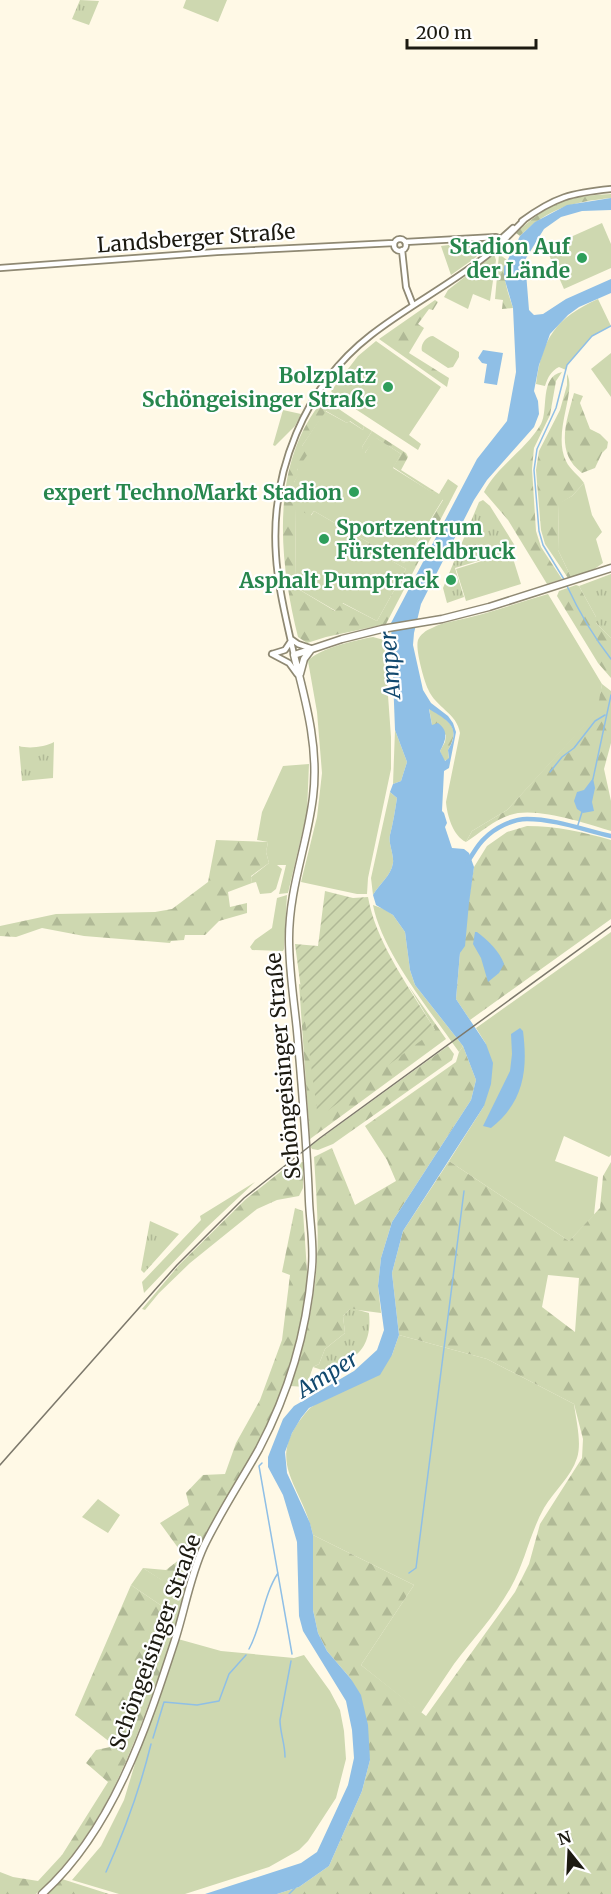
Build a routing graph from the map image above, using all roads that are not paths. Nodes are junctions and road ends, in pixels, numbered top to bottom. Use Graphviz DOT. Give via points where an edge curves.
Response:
graph roads {
  1 [pos="611,189"];
  2 [pos="524,220"];
  3 [pos="499,238"];
  4 [pos="405,242"];
  5 [pos="394,243"];
  6 [pos="402,250"];
  7 [pos="475,263"];
  8 [pos="0,268"];
  9 [pos="413,305"];
  10 [pos="611,568"];
  11 [pos="291,639"];
  12 [pos="313,649"];
  13 [pos="294,655"];
  14 [pos="301,678"];
  15 [pos="42,1894"];
  1 -- 2 [label="street, Schöngeisinger Straße" via="562,197"];
  2 -- 3 [label="street, Schöngeisinger Straße"];
  2 -- 7 [label="street, Schöngeisinger Straße"];
  3 -- 4 [label="street"];
  3 -- 7 [label="street, Schöngeisinger Straße"];
  4 -- 5 [label="street" via="399,239"];
  4 -- 6 [label="street"];
  5 -- 6 [label="street" via="396,249"];
  5 -- 8 [label="street, Landsberger Straße"];
  6 -- 9 [label="street" via="406,286"];
  7 -- 9 [label="street, Schöngeisinger Straße"];
  9 -- 11 [label="street, Schöngeisinger Straße" via="342,362 309,408 291,446 278,495 276,542"];
  10 -- 12 [label="main road" via="489,607 387,628"];
  11 -- 12 [label="street"];
  11 -- 13 [label="street, Schöngeisinger Straße"];
  11 -- 14 [label="street" via="285,650 272,654 293,667"];
  12 -- 13 [label="main road"];
  12 -- 14 [label="main road" via="305,657"];
  13 -- 14 [label="main road, Schöngeisinger Straße"];
  14 -- 15 [label="main road, Schöngeisinger Straße" via="311,721 315,774 310,819 292,894 289,938 308,1157 312,1262 309,1302 287,1388 260,1446 204,1546 176,1638 115,1795 74,1860"];
}
